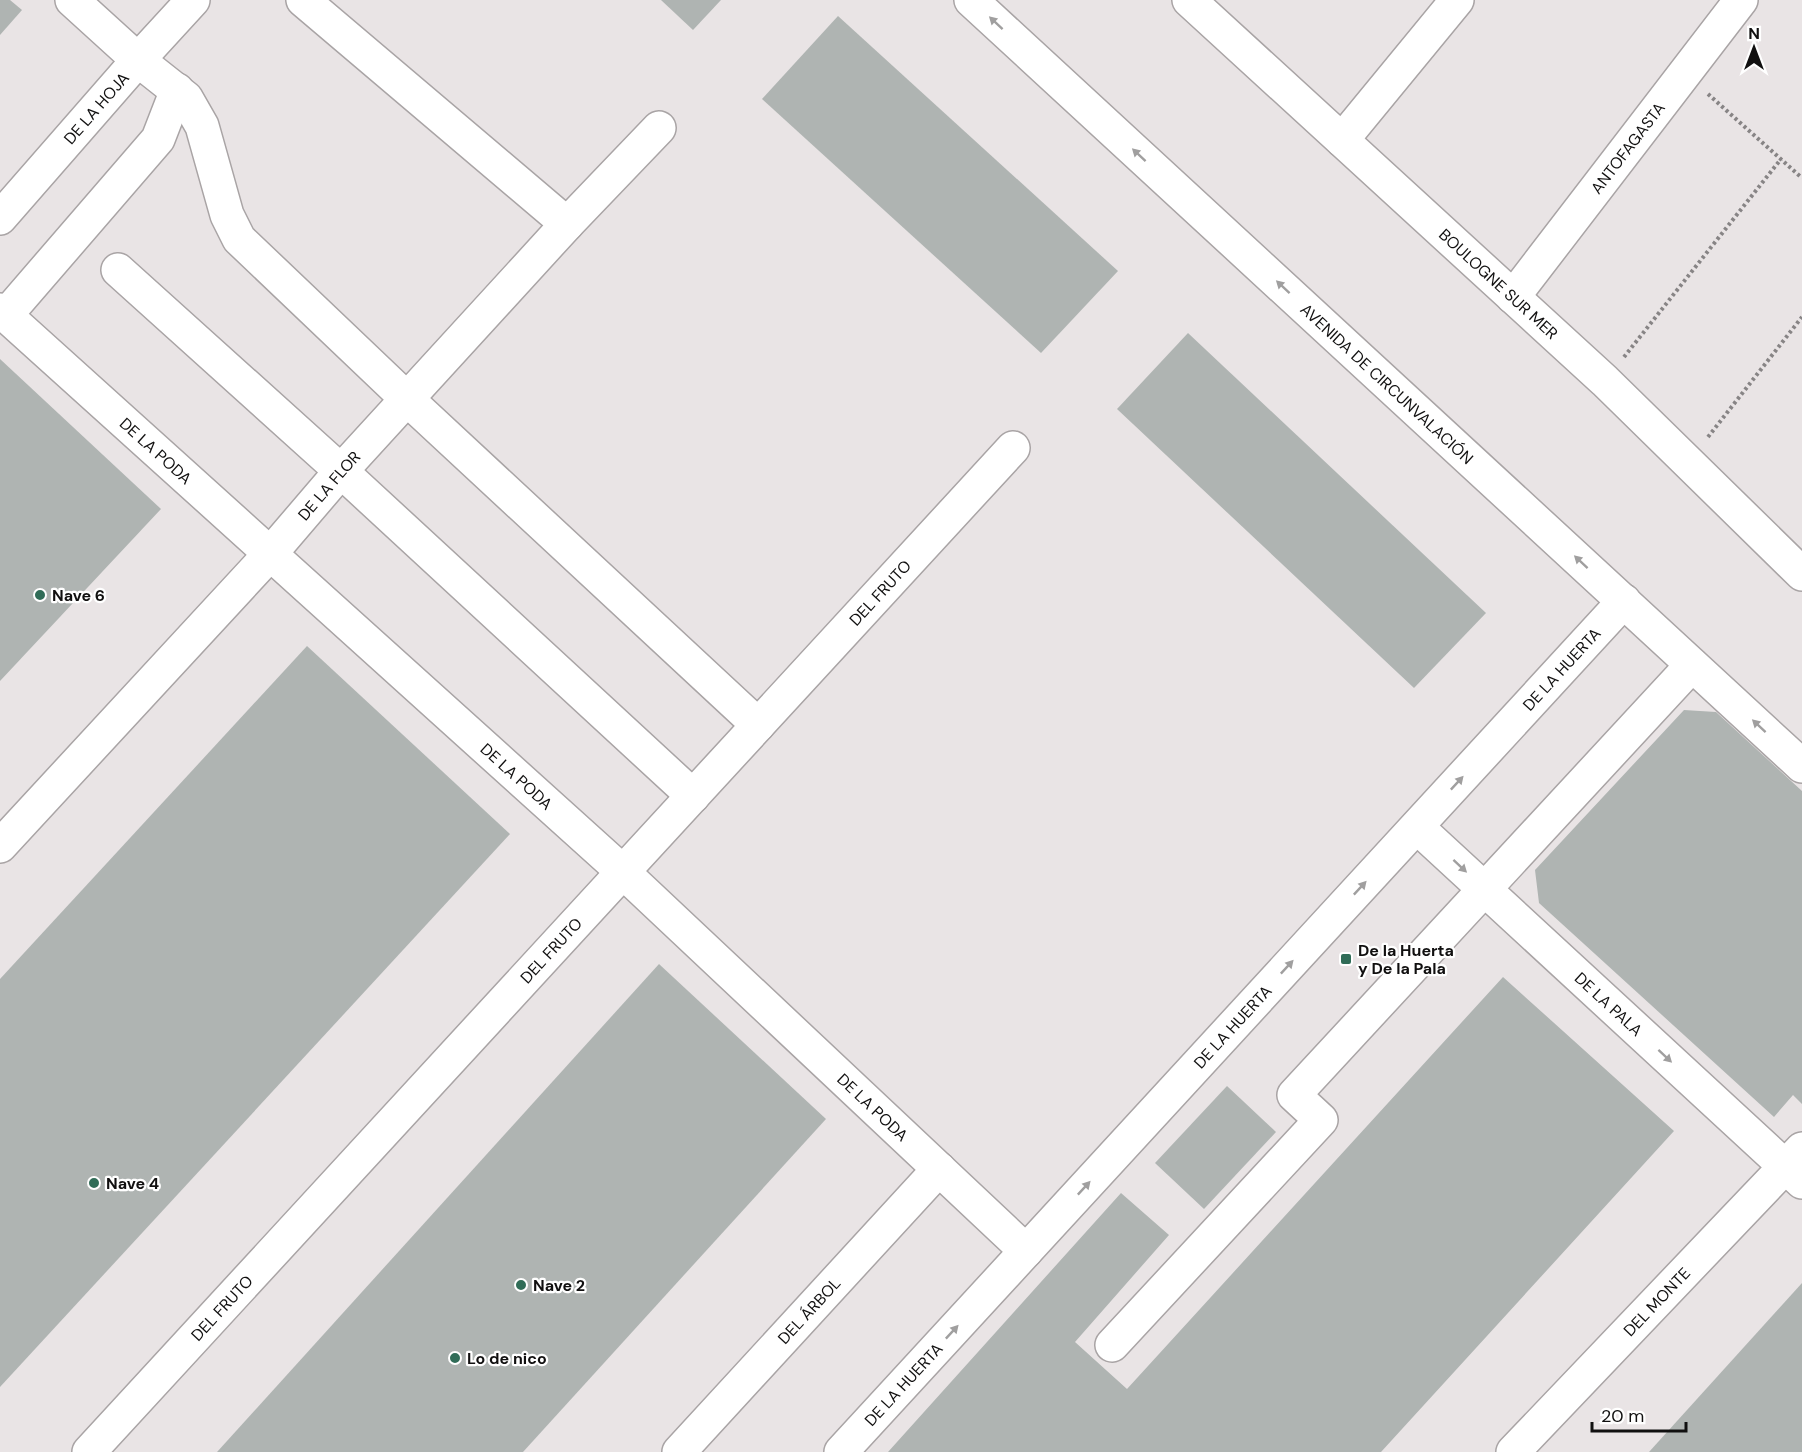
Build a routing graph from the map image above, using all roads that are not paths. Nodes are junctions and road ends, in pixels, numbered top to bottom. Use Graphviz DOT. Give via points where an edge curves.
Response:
graph roads {
  1 [pos="72,0"];
  2 [pos="193,0"];
  3 [pos="303,0"];
  4 [pos="971,0"];
  5 [pos="1189,0"];
  6 [pos="1457,0"];
  7 [pos="1741,0"];
  8 [pos="138,60"];
  9 [pos="177,90"];
  10 [pos="659,128"];
  11 [pos="1342,140"];
  12 [pos="0,218"];
  13 [pos="567,224"];
  14 [pos="118,270"];
  15 [pos="1514,297"];
  16 [pos="3,313"];
  17 [pos="407,399"];
  18 [pos="1013,448"];
  19 [pos="341,471"];
  20 [pos="270,554"];
  21 [pos="1802,574"];
  22 [pos="1624,601"];
  23 [pos="1692,665"];
  24 [pos="758,725"];
  25 [pos="1802,766"];
  26 [pos="693,796"];
  27 [pos="1417,827"];
  28 [pos="0,846"];
  29 [pos="623,872"];
  30 [pos="1484,890"];
  31 [pos="1797,1166"];
  32 [pos="939,1169"];
  33 [pos="1026,1251"];
  34 [pos="1112,1345"];
  35 [pos="88,1452"];
  36 [pos="680,1452"];
  37 [pos="841,1452"];
  38 [pos="1513,1452"];
  1 -- 8 [label="street"];
  2 -- 8 [label="street, DE LA HOJA"];
  3 -- 13 [label="street"];
  22 -- 4 [label="street, AVENIDA DE CIRCUNVALACIÓN, one-way"];
  5 -- 11 [label="street, BOULOGNE SUR MER"];
  6 -- 11 [label="street"];
  7 -- 15 [label="street, ANTOFAGASTA"];
  8 -- 9 [label="street"];
  8 -- 12 [label="street, DE LA HOJA"];
  9 -- 16 [label="street" via="158,139"];
  9 -- 17 [label="street" via="202,126 227,215 239,239"];
  10 -- 13 [label="street, DE LA FLOR"];
  11 -- 15 [label="street, BOULOGNE SUR MER"];
  13 -- 17 [label="street, DE LA FLOR"];
  14 -- 19 [label="street"];
  15 -- 21 [label="street, BOULOGNE SUR MER"];
  16 -- 20 [label="street, DE LA PODA"];
  17 -- 19 [label="street, DE LA FLOR"];
  17 -- 24 [label="street"];
  18 -- 24 [label="street, DEL FRUTO"];
  19 -- 20 [label="street, DE LA FLOR"];
  19 -- 26 [label="street"];
  20 -- 28 [label="street, DE LA FLOR"];
  20 -- 29 [label="street, DE LA PODA"];
  22 -- 23 [label="street, AVENIDA DE CIRCUNVALACIÓN"];
  27 -- 22 [label="street, DE LA HUERTA, one-way"];
  25 -- 23 [label="street, AVENIDA DE CIRCUNVALACIÓN, one-way"];
  23 -- 30 [label="street"];
  24 -- 26 [label="street, DEL FRUTO"];
  26 -- 29 [label="street, DEL FRUTO"];
  27 -- 30 [label="street, DE LA PALA, one-way"];
  33 -- 27 [label="street, DE LA HUERTA, one-way"];
  29 -- 32 [label="street, DE LA PODA"];
  29 -- 35 [label="street, DEL FRUTO"];
  30 -- 31 [label="street, DE LA PALA, one-way"];
  30 -- 34 [label="street" via="1294,1095 1321,1120"];
  31 -- 38 [label="street, DEL MONTE"];
  32 -- 33 [label="street, DE LA PODA"];
  32 -- 36 [label="street, DEL ÁRBOL"];
  37 -- 33 [label="street, DE LA HUERTA, one-way"];
}
